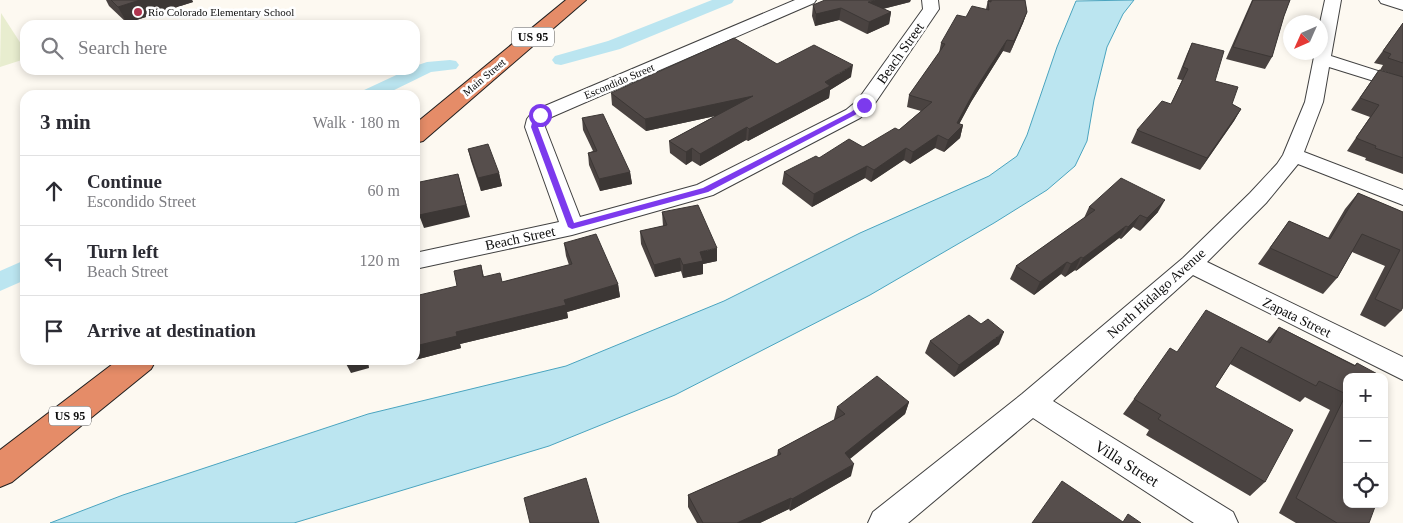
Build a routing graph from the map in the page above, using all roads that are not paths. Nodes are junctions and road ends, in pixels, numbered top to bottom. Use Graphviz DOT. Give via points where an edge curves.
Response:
graph roads {
  1 [pos="577,0"];
  2 [pos="808,0"];
  3 [pos="930,0"];
  4 [pos="1333,0"];
  5 [pos="1387,0"];
  6 [pos="1403,5"];
  7 [pos="1328,27"];
  8 [pos="1322,60"];
  9 [pos="1325,60"];
  10 [pos="1403,85"];
  11 [pos="420,132"];
  12 [pos="1293,155"];
  13 [pos="1403,198"];
  14 [pos="572,227"];
  15 [pos="420,260"];
  16 [pos="1190,264"];
  17 [pos="134,365"];
  18 [pos="1403,369"];
  19 [pos="1032,402"];
  20 [pos="0,471"];
  21 [pos="884,523"];
  22 [pos="1222,523"];
  1 -- 11 [label="highway, Main Street / US 95"];
  2 -- 14 [label="street, Escondido Street" via="540,115 535,127"];
  3 -- 14 [label="street, Beach Street" via="931,8 864,105 853,114 705,190"];
  4 -- 7 [label="street, North Hidalgo Avenue"];
  5 -- 6 [label="street"];
  8 -- 12 [label="street, North Hidalgo Avenue" via="1314,102"];
  9 -- 10 [label="street"];
  12 -- 13 [label="street"];
  12 -- 16 [label="street, North Hidalgo Avenue" via="1258,198"];
  14 -- 15 [label="street, Beach Street"];
  16 -- 18 [label="street, Zapata Street"];
  16 -- 19 [label="street, North Hidalgo Avenue"];
  17 -- 20 [label="highway, US 95"];
  19 -- 21 [label="street, North Hidalgo Avenue"];
  19 -- 22 [label="street, Villa Street"];
}
